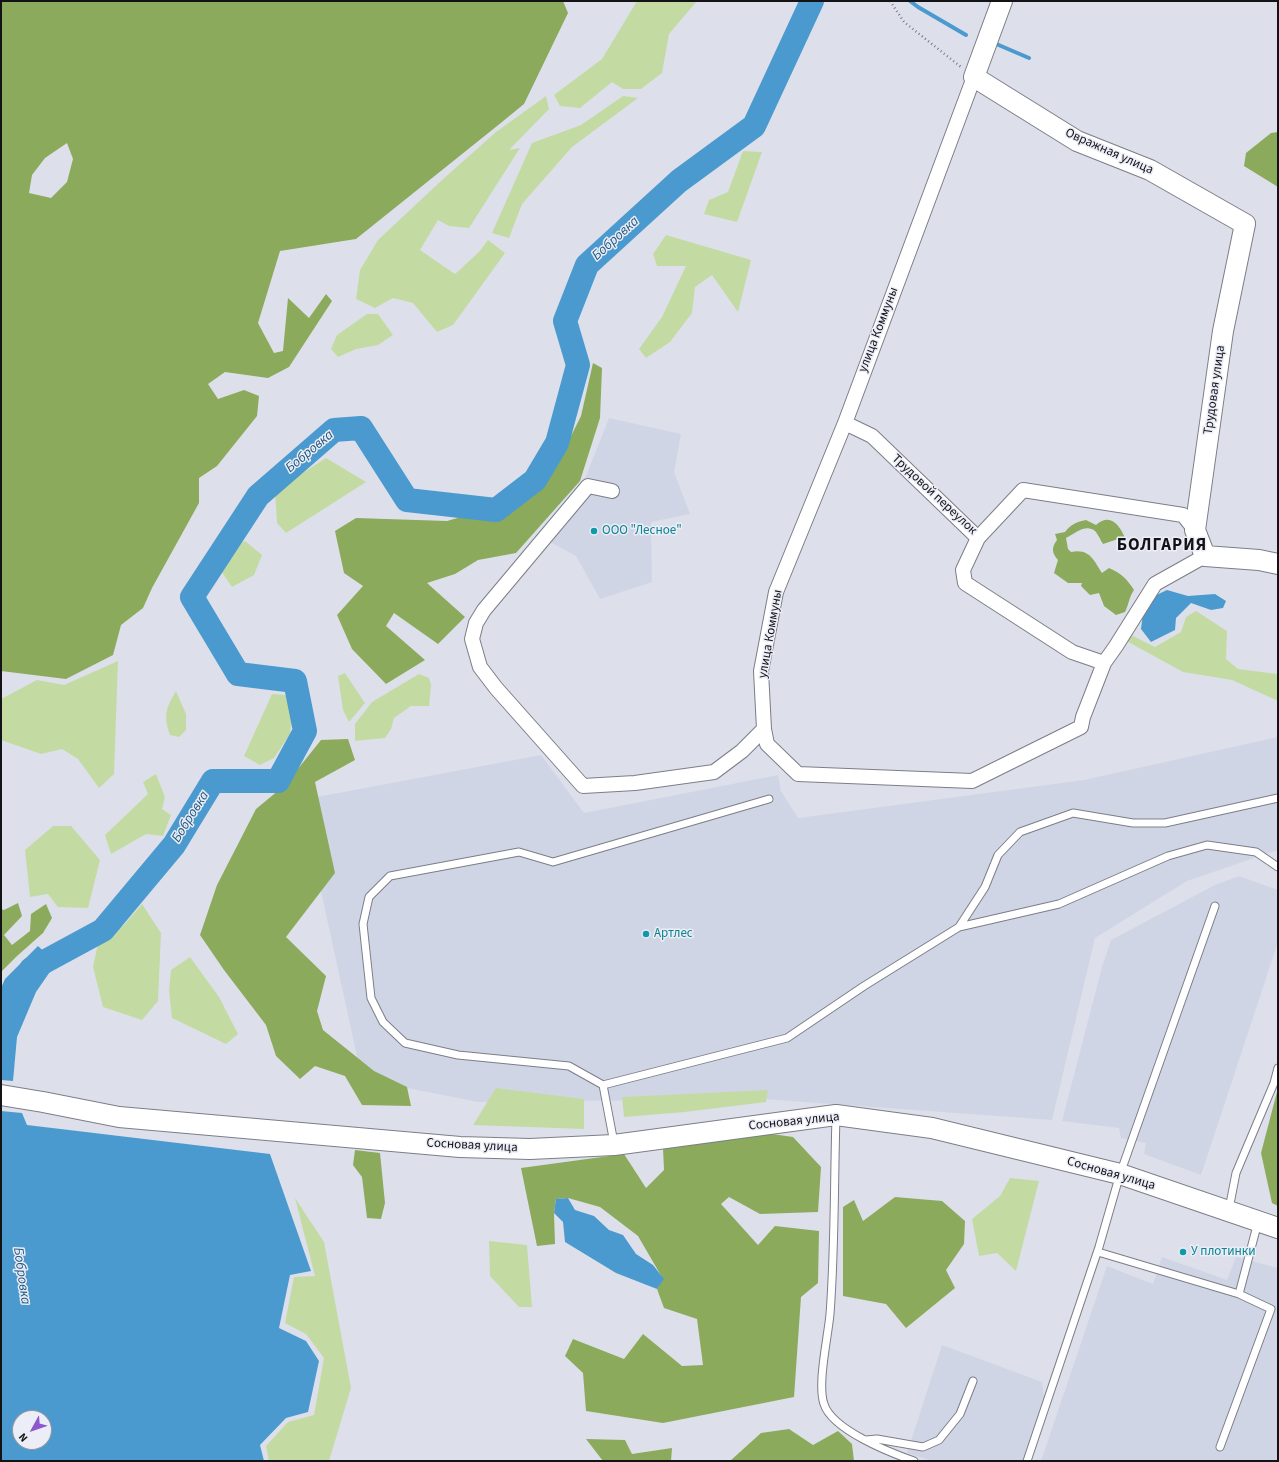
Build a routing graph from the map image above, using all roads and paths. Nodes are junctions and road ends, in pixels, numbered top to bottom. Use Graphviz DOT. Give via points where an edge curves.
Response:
graph roads {
  1 [pos="890,1"];
  2 [pos="1002,1"];
  3 [pos="974,77"];
  4 [pos="1245,224"];
  5 [pos="845,423"];
  6 [pos="612,491"];
  7 [pos="1195,530"];
  8 [pos="978,538"];
  9 [pos="1205,556"];
  10 [pos="1278,564"];
  11 [pos="1104,663"];
  12 [pos="764,729"];
  13 [pos="1278,798"];
  14 [pos="769,799"];
  15 [pos="1278,867"];
  16 [pos="1215,906"];
  17 [pos="959,927"];
  18 [pos="1278,1068"];
  19 [pos="603,1085"];
  20 [pos="1,1095"];
  21 [pos="836,1115"];
  22 [pos="614,1145"];
  23 [pos="1120,1174"];
  24 [pos="1228,1212"];
  25 [pos="1258,1222"];
  26 [pos="1278,1228"];
  27 [pos="1098,1252"];
  28 [pos="1239,1294"];
  29 [pos="973,1381"];
  30 [pos="864,1440"];
  31 [pos="1220,1447"];
  32 [pos="914,1461"];
  33 [pos="1027,1461"];
  1 -- 3 [label="path" via="904,22"];
  2 -- 3 [label="street, улица Коммуны"];
  3 -- 4 [label="street, Овражная улица" via="1077,141 1150,170"];
  3 -- 5 [label="street, улица Коммуны"];
  4 -- 7 [label="street, Трудовая улица" via="1223,331"];
  5 -- 8 [label="street, Трудовой переулок" via="872,436"];
  5 -- 12 [label="street, улица Коммуны" via="776,592 762,671"];
  6 -- 12 [label="street" via="588,486 484,610 476,623 472,639 480,666 496,688 583,786 714,772 742,751"];
  7 -- 8 [label="street, Трудовой переулок" via="1184,515 1163,510 1023,490"];
  7 -- 9 [label="street, Трудовая улица"];
  8 -- 11 [label="street" via="963,570 965,582 1072,652"];
  9 -- 10 [label="street"];
  9 -- 11 [label="street, улица Коммуны" via="1155,584"];
  11 -- 12 [label="street, улица Коммуны" via="1081,727 972,781 798,774 767,744"];
  13 -- 17 [label="lane" via="1165,823 1133,823 1073,813 1020,832 998,854 985,887"];
  14 -- 19 [label="lane" via="553,862 519,852 390,876 369,897 363,924 371,998 383,1022 405,1043 458,1055 569,1066"];
  15 -- 17 [label="lane" via="1256,852 1208,845 1168,856 1060,904"];
  16 -- 23 [label="lane"];
  17 -- 19 [label="lane" via="787,1038"];
  18 -- 24 [label="lane" via="1236,1173"];
  19 -- 22 [label="lane"];
  20 -- 22 [label="street, Сосновая улица" via="119,1117 460,1147 530,1149"];
  21 -- 22 [label="street, Сосновая улица"];
  21 -- 23 [label="street, Сосновая улица" via="932,1128"];
  21 -- 30 [label="lane" via="830,1315 822,1386 824,1405 833,1419"];
  23 -- 24 [label="street, Сосновая улица"];
  23 -- 27 [label="lane"];
  24 -- 25 [label="street, Сосновая улица"];
  25 -- 26 [label="street, Сосновая улица"];
  25 -- 28 [label="lane"];
  27 -- 28 [label="lane"];
  27 -- 33 [label="lane"];
  28 -- 31 [label="lane" via="1271,1309"];
  29 -- 30 [label="lane" via="960,1414 939,1440 923,1447 878,1438"];
  30 -- 32 [label="lane"];
}
